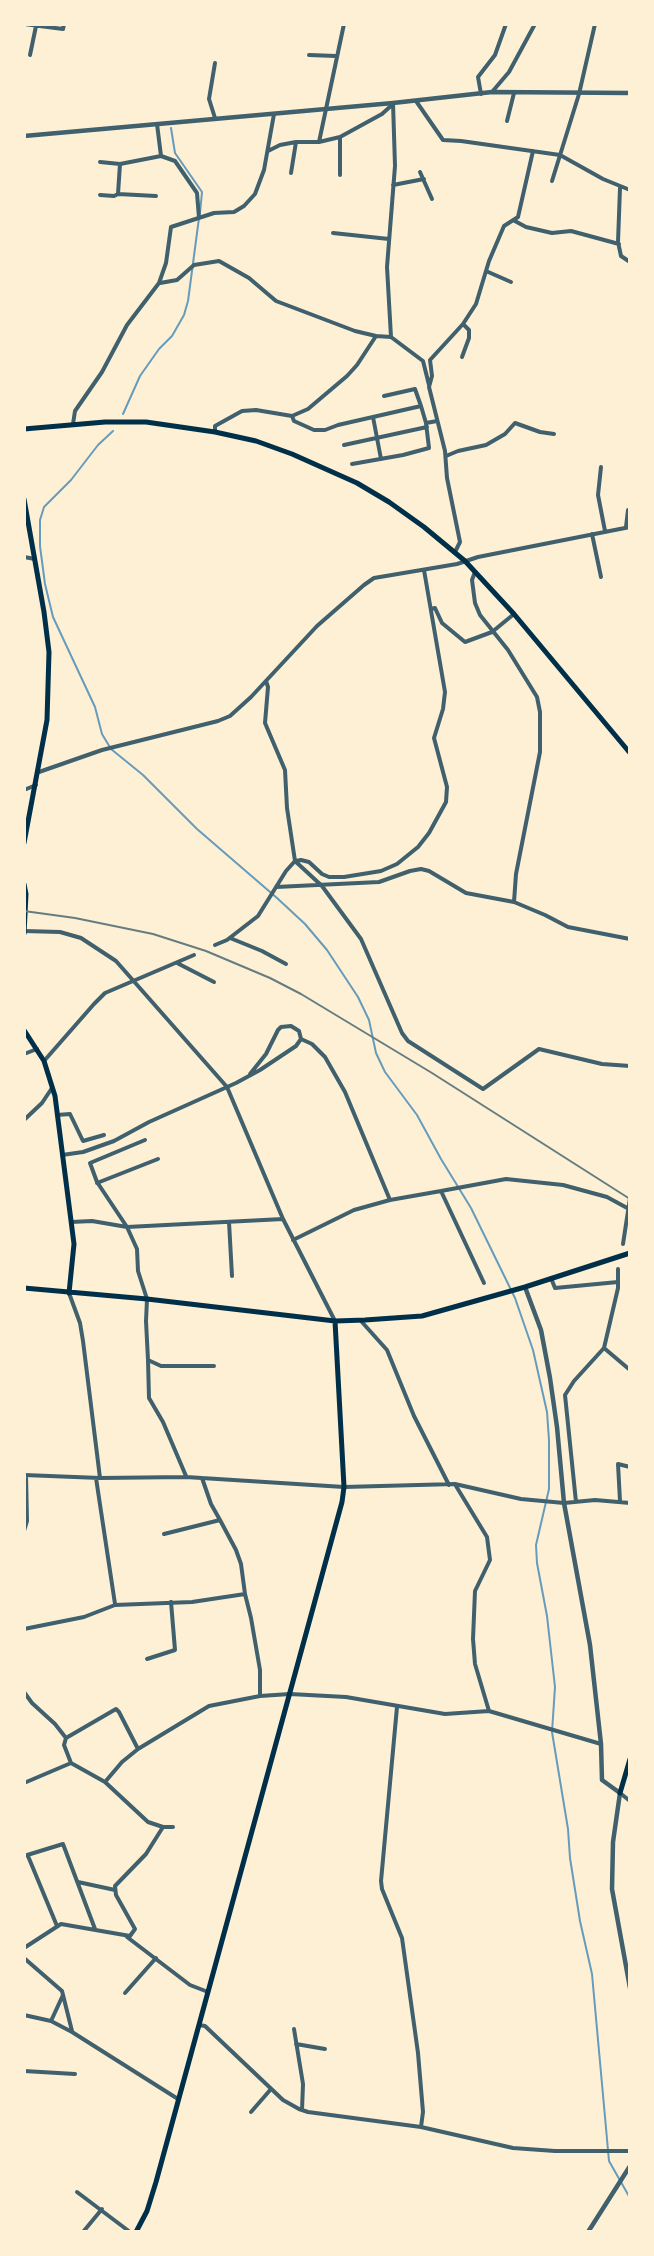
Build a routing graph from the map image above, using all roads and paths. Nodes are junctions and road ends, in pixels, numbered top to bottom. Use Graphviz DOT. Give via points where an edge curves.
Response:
graph roads {
  1 [pos="24,24"];
  2 [pos="64,24"];
  3 [pos="344,24"];
  4 [pos="506,24"];
  5 [pos="536,24"];
  6 [pos="595,24"];
  7 [pos="36,26"];
  8 [pos="30,55"];
  9 [pos="309,55"];
  10 [pos="336,56"];
  11 [pos="214,63"];
  12 [pos="492,92"];
  13 [pos="514,93"];
  14 [pos="630,93"];
  15 [pos="481,94"];
  16 [pos="579,94"];
  17 [pos="416,101"];
  18 [pos="393,103"];
  19 [pos="327,108"];
  20 [pos="274,113"];
  21 [pos="214,118"];
  22 [pos="507,121"];
  23 [pos="157,124"];
  24 [pos="24,136"];
  25 [pos="340,137"];
  26 [pos="296,142"];
  27 [pos="319,142"];
  28 [pos="533,151"];
  29 [pos="268,152"];
  30 [pos="560,155"];
  31 [pos="161,156"];
  32 [pos="100,162"];
  33 [pos="120,164"];
  34 [pos="420,172"];
  35 [pos="291,173"];
  36 [pos="340,176"];
  37 [pos="424,179"];
  38 [pos="552,182"];
  39 [pos="393,185"];
  40 [pos="621,188"];
  41 [pos="630,190"];
  42 [pos="118,194"];
  43 [pos="100,195"];
  44 [pos="156,196"];
  45 [pos="432,199"];
  46 [pos="199,218"];
  47 [pos="513,220"];
  48 [pos="333,233"];
  49 [pos="389,239"];
  50 [pos="619,244"];
  51 [pos="630,262"];
  52 [pos="486,271"];
  53 [pos="159,282"];
  54 [pos="511,282"];
  55 [pos="463,324"];
  56 [pos="376,336"];
  57 [pos="392,337"];
  58 [pos="462,357"];
  59 [pos="429,387"];
  60 [pos="384,396"];
  61 [pos="421,406"];
  62 [pos="292,416"];
  63 [pos="373,417"];
  64 [pos="437,421"];
  65 [pos="73,423"];
  66 [pos="427,425"];
  67 [pos="24,429"];
  68 [pos="215,432"];
  69 [pos="554,434"];
  70 [pos="377,438"];
  71 [pos="344,445"];
  72 [pos="446,456"];
  73 [pos="381,459"];
  74 [pos="352,464"];
  75 [pos="601,467"];
  76 [pos="24,499"];
  77 [pos="628,510"];
  78 [pos="25,512"];
  79 [pos="628,527"];
  80 [pos="605,531"];
  81 [pos="592,534"];
  82 [pos="455,552"];
  83 [pos="24,557"];
  84 [pos="35,559"];
  85 [pos="465,561"];
  86 [pos="424,570"];
  87 [pos="475,572"];
  88 [pos="601,577"];
  89 [pos="431,609"];
  90 [pos="514,614"];
  91 [pos="492,632"];
  92 [pos="266,681"];
  93 [pos="630,753"];
  94 [pos="39,772"];
  95 [pos="36,785"];
  96 [pos="24,790"];
  97 [pos="24,843"];
  98 [pos="296,861"];
  99 [pos="24,884"];
  100 [pos="322,886"];
  101 [pos="276,887"];
  102 [pos="514,902"];
  103 [pos="24,932"];
  104 [pos="230,938"];
  105 [pos="630,939"];
  106 [pos="215,945"];
  107 [pos="194,954"];
  108 [pos="176,963"];
  109 [pos="286,964"];
  110 [pos="136,981"];
  111 [pos="214,982"];
  112 [pos="24,1030"];
  113 [pos="301,1039"];
  114 [pos="36,1049"];
  115 [pos="24,1054"];
  116 [pos="44,1061"];
  117 [pos="630,1066"];
  118 [pos="250,1074"];
  119 [pos="227,1087"];
  120 [pos="52,1088"];
  121 [pos="57,1114"];
  122 [pos="24,1120"];
  123 [pos="104,1135"];
  124 [pos="146,1140"];
  125 [pos="62,1155"];
  126 [pos="158,1159"];
  127 [pos="98,1183"];
  128 [pos="441,1191"];
  129 [pos="630,1198"];
  130 [pos="390,1200"];
  131 [pos="629,1209"];
  132 [pos="283,1219"];
  133 [pos="71,1222"];
  134 [pos="230,1222"];
  135 [pos="127,1227"];
  136 [pos="293,1240"];
  137 [pos="623,1244"];
  138 [pos="630,1253"];
  139 [pos="618,1269"];
  140 [pos="232,1276"];
  141 [pos="551,1278"];
  142 [pos="618,1282"];
  143 [pos="484,1283"];
  144 [pos="525,1287"];
  145 [pos="24,1288"];
  146 [pos="69,1293"];
  147 [pos="147,1299"];
  148 [pos="335,1321"];
  149 [pos="361,1321"];
  150 [pos="604,1348"];
  151 [pos="148,1360"];
  152 [pos="214,1366"];
  153 [pos="630,1370"];
  154 [pos="630,1467"];
  155 [pos="25,1475"];
  156 [pos="186,1477"];
  157 [pos="98,1478"];
  158 [pos="202,1478"];
  159 [pos="455,1484"];
  160 [pos="449,1485"];
  161 [pos="344,1487"];
  162 [pos="576,1502"];
  163 [pos="620,1502"];
  164 [pos="564,1503"];
  165 [pos="630,1503"];
  166 [pos="220,1520"];
  167 [pos="24,1531"];
  168 [pos="164,1534"];
  169 [pos="245,1594"];
  170 [pos="171,1602"];
  171 [pos="115,1605"];
  172 [pos="24,1629"];
  173 [pos="147,1659"];
  174 [pos="24,1692"];
  175 [pos="290,1694"];
  176 [pos="260,1696"];
  177 [pos="397,1707"];
  178 [pos="489,1710"];
  179 [pos="66,1738"];
  180 [pos="601,1744"];
  181 [pos="138,1749"];
  182 [pos="630,1759"];
  183 [pos="71,1763"];
  184 [pos="105,1782"];
  185 [pos="24,1783"];
  186 [pos="620,1793"];
  187 [pos="630,1801"];
  188 [pos="163,1827"];
  189 [pos="173,1827"];
  190 [pos="26,1856"];
  191 [pos="77,1881"];
  192 [pos="115,1890"];
  193 [pos="57,1926"];
  194 [pos="95,1930"];
  195 [pos="126,1936"];
  196 [pos="24,1948"];
  197 [pos="24,1958"];
  198 [pos="156,1958"];
  199 [pos="630,1988"];
  200 [pos="207,1992"];
  201 [pos="125,1993"];
  202 [pos="63,1995"];
  203 [pos="24,2015"];
  204 [pos="51,2021"];
  205 [pos="199,2025"];
  206 [pos="294,2029"];
  207 [pos="72,2032"];
  208 [pos="296,2044"];
  209 [pos="325,2049"];
  210 [pos="24,2071"];
  211 [pos="75,2074"];
  212 [pos="271,2089"];
  213 [pos="178,2099"];
  214 [pos="302,2110"];
  215 [pos="251,2112"];
  216 [pos="421,2127"];
  217 [pos="630,2151"];
  218 [pos="628,2168"];
  219 [pos="76,2192"];
  220 [pos="102,2209"];
  221 [pos="83,2232"];
  222 [pos="130,2232"];
  223 [pos="136,2232"];
  224 [pos="588,2232"];
  1 -- 7 [label="street"];
  2 -- 7 [label="street" via="63,29"];
  3 -- 10 [label="street"];
  4 -- 15 [label="street" via="495,55 478,77"];
  5 -- 12 [label="street" via="509,72"];
  6 -- 16 [label="street"];
  7 -- 8 [label="street"];
  9 -- 10 [label="street"];
  10 -- 19 [label="street"];
  11 -- 21 [label="street" via="209,99"];
  12 -- 13 [label="street"];
  12 -- 15 [label="street"];
  13 -- 16 [label="street"];
  13 -- 22 [label="street"];
  14 -- 16 [label="street"];
  15 -- 17 [label="street"];
  16 -- 30 [label="street"];
  17 -- 18 [label="street"];
  17 -- 28 [label="street" via="443,140"];
  18 -- 19 [label="street"];
  18 -- 25 [label="street" via="382,114"];
  18 -- 39 [label="street"];
  19 -- 20 [label="street"];
  19 -- 27 [label="street"];
  20 -- 21 [label="street"];
  20 -- 29 [label="street"];
  21 -- 23 [label="street"];
  23 -- 24 [label="street"];
  23 -- 31 [label="street"];
  25 -- 27 [label="street"];
  25 -- 36 [label="street"];
  26 -- 27 [label="street"];
  26 -- 29 [label="street" via="280,144"];
  26 -- 35 [label="street"];
  28 -- 30 [label="street"];
  28 -- 47 [label="street" via="518,218"];
  29 -- 46 [label="street" via="255,194 244,206 234,212"];
  30 -- 38 [label="street"];
  30 -- 40 [label="street"];
  31 -- 33 [label="street"];
  31 -- 46 [label="street" via="175,161 197,193"];
  32 -- 33 [label="street"];
  33 -- 42 [label="street"];
  34 -- 37 [label="street"];
  37 -- 39 [label="street"];
  37 -- 45 [label="street"];
  39 -- 49 [label="street"];
  40 -- 41 [label="street"];
  40 -- 50 [label="street"];
  42 -- 43 [label="street"];
  42 -- 44 [label="street"];
  46 -- 53 [label="street" via="171,227"];
  47 -- 50 [label="street" via="534,229 572,231"];
  47 -- 52 [label="street" via="504,226"];
  48 -- 49 [label="street"];
  49 -- 57 [label="street" via="387,285"];
  50 -- 51 [label="street" via="621,256"];
  52 -- 54 [label="street"];
  52 -- 55 [label="street" via="476,304"];
  53 -- 56 [label="street" via="177,280 194,265 219,261 249,278 276,301"];
  53 -- 65 [label="street" via="127,325 75,411"];
  55 -- 58 [label="street" via="470,338"];
  55 -- 59 [label="street" via="430,360"];
  56 -- 57 [label="street"];
  56 -- 62 [label="street" via="347,376 308,409"];
  57 -- 59 [label="street" via="423,361"];
  59 -- 64 [label="street"];
  60 -- 61 [label="street" via="416,389"];
  61 -- 63 [label="street"];
  61 -- 66 [label="street"];
  62 -- 63 [label="street" via="294,421 314,430"];
  62 -- 68 [label="street" via="242,411 215,426"];
  63 -- 70 [label="street"];
  64 -- 66 [label="street"];
  64 -- 72 [label="street"];
  65 -- 67 [label="main road"];
  65 -- 68 [label="main road" via="146,423"];
  66 -- 70 [label="street"];
  66 -- 73 [label="street" via="429,448"];
  68 -- 82 [label="main road" via="256,441 357,483"];
  69 -- 72 [label="street" via="515,423 486,445"];
  70 -- 71 [label="street"];
  70 -- 73 [label="street"];
  72 -- 82 [label="street" via="459,542"];
  73 -- 74 [label="street"];
  75 -- 80 [label="street" via="598,495"];
  76 -- 78 [label="main road"];
  77 -- 79 [label="street"];
  78 -- 84 [label="main road"];
  79 -- 80 [label="street"];
  80 -- 81 [label="street"];
  81 -- 85 [label="street"];
  81 -- 88 [label="street"];
  82 -- 85 [label="main road"];
  83 -- 84 [label="street"];
  84 -- 94 [label="main road" via="49,652 47,720"];
  85 -- 86 [label="street"];
  85 -- 87 [label="main road"];
  86 -- 89 [label="street"];
  86 -- 92 [label="street" via="385,575 364,585 317,626"];
  87 -- 90 [label="main road"];
  87 -- 91 [label="street" via="474,603"];
  89 -- 91 [label="street" via="435,608 442,623 465,642"];
  89 -- 98 [label="street" via="445,692 434,738 447,787 441,813 418,847 381,871 329,877 309,862"];
  90 -- 91 [label="street"];
  90 -- 93 [label="main road"];
  91 -- 102 [label="street" via="537,697 540,712 540,752"];
  92 -- 94 [label="street" via="240,708 218,721 102,750"];
  92 -- 98 [label="street" via="265,723 285,770"];
  94 -- 95 [label="main road"];
  95 -- 96 [label="street"];
  95 -- 97 [label="main road"];
  98 -- 100 [label="street"];
  98 -- 101 [label="street"];
  99 -- 103 [label="main road"];
  100 -- 101 [label="street"];
  100 -- 102 [label="street" via="379,882 421,869 466,893"];
  100 -- 117 [label="street" via="361,939 408,1041 483,1089 539,1049 602,1064"];
  101 -- 104 [label="street" via="258,916"];
  102 -- 105 [label="street" via="567,927"];
  103 -- 110 [label="street" via="60,932 81,939 116,961"];
  104 -- 106 [label="street"];
  104 -- 109 [label="street"];
  107 -- 108 [label="street"];
  108 -- 110 [label="street"];
  108 -- 111 [label="street"];
  110 -- 116 [label="street" via="105,993"];
  110 -- 119 [label="street"];
  112 -- 114 [label="main road"];
  113 -- 118 [label="street" via="291,1050"];
  113 -- 118 [label="street" via="295,1028 281,1027"];
  113 -- 130 [label="street" via="325,1057 345,1092"];
  114 -- 115 [label="street"];
  114 -- 116 [label="main road"];
  116 -- 120 [label="main road"];
  118 -- 119 [label="street"];
  119 -- 125 [label="street" via="114,1141"];
  119 -- 132 [label="street"];
  120 -- 121 [label="main road"];
  120 -- 122 [label="street"];
  121 -- 123 [label="street" via="70,1114 83,1141"];
  121 -- 125 [label="main road"];
  124 -- 127 [label="street" via="90,1163"];
  125 -- 133 [label="main road"];
  126 -- 127 [label="street"];
  127 -- 135 [label="street"];
  128 -- 130 [label="street"];
  128 -- 131 [label="street" via="506,1179 563,1185 606,1197"];
  128 -- 143 [label="street"];
  129 -- 131 [label="street"];
  130 -- 136 [label="street" via="354,1210"];
  131 -- 137 [label="street"];
  132 -- 134 [label="street"];
  132 -- 136 [label="street"];
  133 -- 135 [label="street"];
  133 -- 146 [label="main road" via="74,1244"];
  134 -- 135 [label="street"];
  134 -- 140 [label="street"];
  135 -- 147 [label="street" via="137,1249 138,1271"];
  136 -- 148 [label="street"];
  138 -- 141 [label="main road"];
  139 -- 142 [label="street"];
  141 -- 142 [label="street" via="555,1288"];
  141 -- 144 [label="main road"];
  142 -- 150 [label="street"];
  144 -- 149 [label="main road" via="422,1316"];
  144 -- 164 [label="street" via="541,1330 550,1378"];
  145 -- 146 [label="main road"];
  146 -- 147 [label="main road"];
  146 -- 157 [label="street" via="83,1341"];
  147 -- 148 [label="main road"];
  147 -- 151 [label="street"];
  148 -- 149 [label="main road"];
  148 -- 161 [label="main road"];
  149 -- 160 [label="street" via="387,1350 414,1416"];
  150 -- 153 [label="street"];
  150 -- 162 [label="street" via="566,1395"];
  151 -- 152 [label="street" via="161,1366"];
  151 -- 156 [label="street" via="149,1398"];
  154 -- 163 [label="street" via="618,1464"];
  155 -- 157 [label="street"];
  155 -- 167 [label="street"];
  156 -- 157 [label="street"];
  156 -- 158 [label="street"];
  157 -- 171 [label="street"];
  158 -- 161 [label="street"];
  158 -- 166 [label="street"];
  159 -- 160 [label="street"];
  159 -- 164 [label="street" via="521,1499"];
  159 -- 178 [label="street" via="487,1537 490,1560 475,1592 473,1639 475,1664"];
  160 -- 161 [label="street"];
  161 -- 175 [label="main road"];
  162 -- 163 [label="street"];
  162 -- 164 [label="street"];
  163 -- 165 [label="street"];
  164 -- 180 [label="street" via="590,1645"];
  166 -- 168 [label="street"];
  166 -- 169 [label="street" via="241,1564"];
  169 -- 170 [label="street"];
  169 -- 176 [label="street" via="260,1670"];
  170 -- 171 [label="street"];
  170 -- 173 [label="street" via="175,1650"];
  171 -- 172 [label="street" via="84,1617"];
  174 -- 179 [label="street"];
  175 -- 176 [label="street"];
  175 -- 177 [label="street" via="346,1697"];
  175 -- 200 [label="main road"];
  176 -- 181 [label="street" via="209,1706"];
  177 -- 178 [label="street" via="445,1714"];
  177 -- 216 [label="street" via="381,1881 402,1938 418,2054"];
  178 -- 180 [label="street"];
  179 -- 181 [label="street" via="116,1709"];
  179 -- 183 [label="street" via="64,1745"];
  180 -- 186 [label="street" via="602,1780"];
  181 -- 184 [label="street"];
  182 -- 186 [label="main road"];
  183 -- 184 [label="street"];
  183 -- 185 [label="street"];
  184 -- 188 [label="street" via="148,1822"];
  186 -- 187 [label="street"];
  186 -- 199 [label="street" via="612,1889"];
  188 -- 189 [label="street"];
  188 -- 192 [label="street"];
  190 -- 191 [label="street" via="63,1844"];
  190 -- 193 [label="street"];
  191 -- 192 [label="street"];
  191 -- 194 [label="street"];
  192 -- 195 [label="street" via="135,1929"];
  193 -- 194 [label="street"];
  193 -- 196 [label="street"];
  194 -- 195 [label="street"];
  195 -- 198 [label="street"];
  197 -- 202 [label="street"];
  198 -- 200 [label="street" via="190,1985"];
  198 -- 201 [label="street"];
  200 -- 205 [label="main road"];
  202 -- 204 [label="street"];
  202 -- 207 [label="street"];
  203 -- 204 [label="street"];
  204 -- 207 [label="street"];
  205 -- 212 [label="street" via="205,2026"];
  205 -- 213 [label="main road"];
  206 -- 208 [label="street"];
  207 -- 213 [label="street"];
  208 -- 209 [label="street"];
  208 -- 214 [label="street" via="303,2084"];
  210 -- 211 [label="street"];
  212 -- 214 [label="street"];
  212 -- 215 [label="street"];
  213 -- 223 [label="main road" via="152,2196"];
  214 -- 216 [label="street"];
  216 -- 217 [label="street" via="513,2148"];
  218 -- 224 [label="street"];
  219 -- 220 [label="street"];
  220 -- 221 [label="street"];
  220 -- 222 [label="street"];
}
